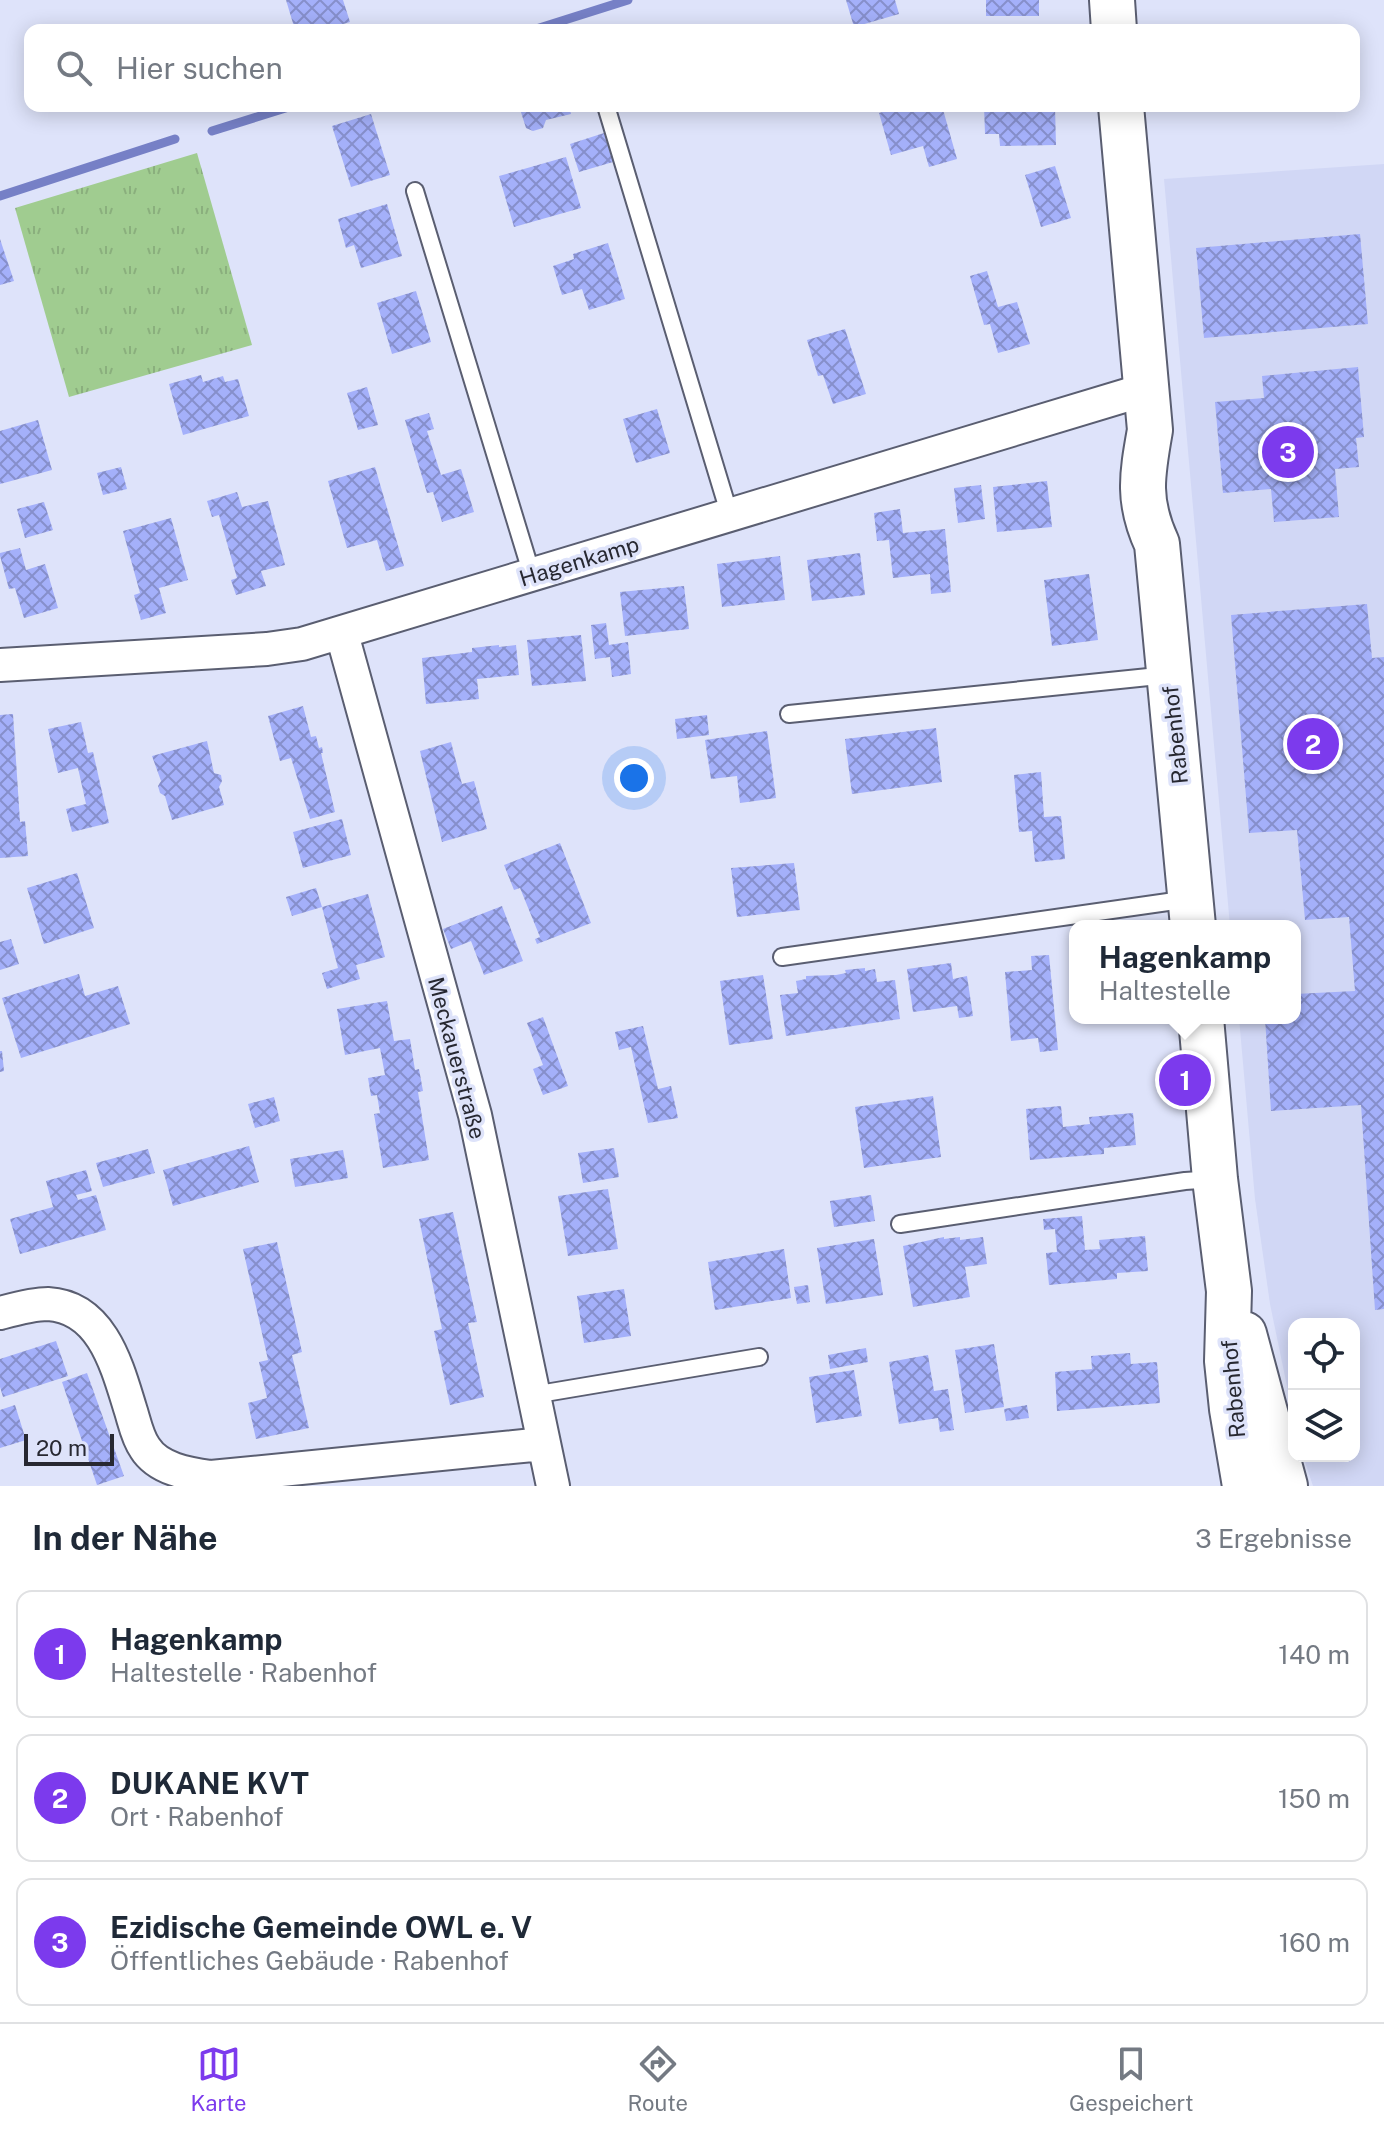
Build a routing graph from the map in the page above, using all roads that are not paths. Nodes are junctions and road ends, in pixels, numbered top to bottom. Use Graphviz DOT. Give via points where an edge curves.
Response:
graph roads {
  1 [pos="1112,0"];
  2 [pos="1114,24"];
  3 [pos="608,112"];
  4 [pos="1122,112"];
  5 [pos="415,191"];
  6 [pos="1148,409"];
  7 [pos="730,516"];
  8 [pos="532,575"];
  9 [pos="342,634"];
  10 [pos="0,665"];
  11 [pos="1169,675"];
  12 [pos="789,714"];
  13 [pos="1192,913"];
  14 [pos="1127,920"];
  15 [pos="1069,926"];
  16 [pos="782,957"];
  17 [pos="1202,1024"];
  18 [pos="1215,1179"];
  19 [pos="900,1224"];
  20 [pos="1229,1291"];
  21 [pos="0,1313"];
  22 [pos="759,1357"];
  23 [pos="533,1395"];
  24 [pos="543,1444"];
  25 [pos="344,1475"];
  26 [pos="166,1476"];
  27 [pos="553,1486"];
  28 [pos="1245,1486"];
  29 [pos="1285,1486"];
  1 -- 2 [label="street"];
  3 -- 7 [label="lane"];
  4 -- 6 [label="street, Rabenhof"];
  5 -- 8 [label="lane"];
  6 -- 7 [label="street, Hagenkamp"];
  6 -- 11 [label="street, Rabenhof" via="1141,479 1146,521 1157,544"];
  7 -- 8 [label="street, Hagenkamp"];
  8 -- 9 [label="street, Hagenkamp"];
  9 -- 10 [label="street, Hagenkamp" via="267,649"];
  9 -- 23 [label="street, Meckauerstraße" via="475,1115"];
  11 -- 12 [label="lane"];
  11 -- 13 [label="street, Rabenhof"];
  13 -- 14 [label="lane"];
  15 -- 16 [label="lane"];
  17 -- 18 [label="street, Rabenhof"];
  18 -- 19 [label="lane"];
  18 -- 20 [label="street, Rabenhof"];
  20 -- 28 [label="street, Rabenhof" via="1227,1361"];
  20 -- 29 [label="street, Rabenhof" via="1252,1356"];
  21 -- 26 [label="street" via="56,1305 94,1325 114,1355 145,1450"];
  22 -- 23 [label="lane"];
  23 -- 24 [label="street, Meckauerstraße"];
  24 -- 25 [label="street"];
  24 -- 27 [label="street, Meckauerstraße"];
  25 -- 26 [label="street"];
}
